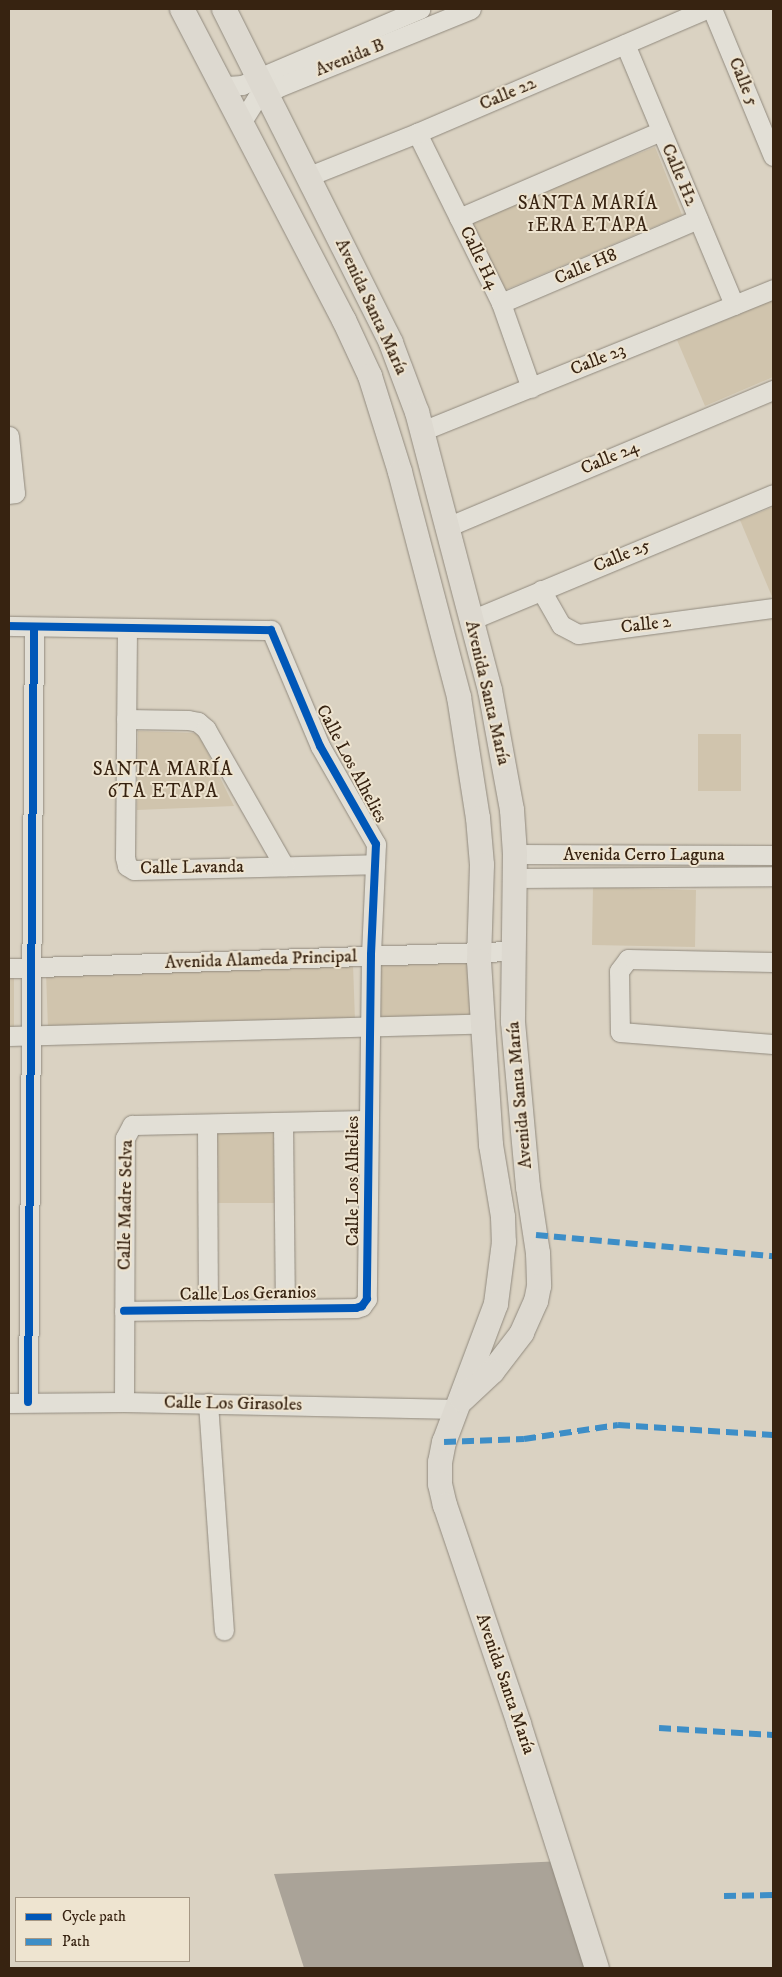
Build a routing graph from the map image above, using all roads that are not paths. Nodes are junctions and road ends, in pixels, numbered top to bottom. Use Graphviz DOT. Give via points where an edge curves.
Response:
graph roads {
  1 [pos="182,9"];
  2 [pos="224,9"];
  3 [pos="420,9"];
  4 [pos="471,9"];
  5 [pos="706,9"];
  6 [pos="712,9"];
  7 [pos="625,44"];
  8 [pos="220,84"];
  9 [pos="263,86"];
  10 [pos="241,123"];
  11 [pos="661,131"];
  12 [pos="416,133"];
  13 [pos="773,156"];
  14 [pos="309,176"];
  15 [pos="458,218"];
  16 [pos="698,219"];
  17 [pos="773,289"];
  18 [pos="501,303"];
  19 [pos="734,305"];
  20 [pos="530,388"];
  21 [pos="773,390"];
  22 [pos="422,431"];
  23 [pos="9,436"];
  24 [pos="12,493"];
  25 [pos="773,494"];
  26 [pos="446,526"];
  27 [pos="541,590"];
  28 [pos="773,608"];
  29 [pos="471,620"];
  30 [pos="9,626"];
  31 [pos="34,628"];
  32 [pos="127,628"];
  33 [pos="126,719"];
  34 [pos="515,854"];
  35 [pos="773,855"];
  36 [pos="375,864"];
  37 [pos="284,866"];
  38 [pos="773,876"];
  39 [pos="514,878"];
  40 [pos="512,951"];
  41 [pos="480,952"];
  42 [pos="371,955"];
  43 [pos="773,962"];
  44 [pos="9,968"];
  45 [pos="32,968"];
  46 [pos="483,1024"];
  47 [pos="370,1027"];
  48 [pos="31,1035"];
  49 [pos="9,1036"];
  50 [pos="773,1044"];
  51 [pos="368,1120"];
  52 [pos="283,1122"];
  53 [pos="207,1124"];
  54 [pos="367,1299"];
  55 [pos="285,1309"];
  56 [pos="208,1310"];
  57 [pos="124,1311"];
  58 [pos="28,1402"];
  59 [pos="124,1402"];
  60 [pos="9,1403"];
  61 [pos="208,1403"];
  62 [pos="460,1404"];
  63 [pos="224,1630"];
  64 [pos="597,1968"];
  1 -- 8 [label="main road, Avenida Santa María"];
  2 -- 9 [label="main road, Avenida Santa María"];
  3 -- 9 [label="street, Avenida B"];
  4 -- 9 [label="street, Avenida B"];
  5 -- 7 [label="street, Calle 22"];
  6 -- 13 [label="street, Calle 5"];
  7 -- 11 [label="street, Calle H2"];
  7 -- 12 [label="street, Calle 22"];
  8 -- 9 [label="street, Avenida B"];
  8 -- 10 [label="main road, Avenida Santa María"];
  9 -- 10 [label="street, Avenida B"];
  9 -- 14 [label="main road, Avenida Santa María"];
  10 -- 41 [label="main road, Avenida Santa María" via="344,320 370,376 387,426 458,697 471,764 482,865"];
  11 -- 15 [label="street"];
  11 -- 16 [label="street, Calle H2"];
  12 -- 14 [label="street, Calle 22"];
  12 -- 15 [label="street, Calle H4"];
  14 -- 22 [label="main road, Avenida Santa María" via="391,342"];
  15 -- 18 [label="street, Calle H4"];
  16 -- 18 [label="street, Calle H8"];
  16 -- 19 [label="street, Calle H2"];
  17 -- 19 [label="street, Calle 23"];
  18 -- 20 [label="street, Calle H4"];
  19 -- 20 [label="street, Calle 23"];
  20 -- 22 [label="street, Calle 23"];
  21 -- 26 [label="street, Calle 24"];
  22 -- 26 [label="main road, Avenida Santa María"];
  23 -- 24 [label="street"];
  25 -- 27 [label="street, Calle 25"];
  26 -- 29 [label="main road, Avenida Santa María"];
  27 -- 28 [label="street, Calle 2" via="561,625 578,634"];
  27 -- 29 [label="street, Calle 25"];
  29 -- 34 [label="main road, Avenida Santa María" via="490,690 512,810"];
  30 -- 31 [label="street, Calle Los Alhelies"];
  31 -- 32 [label="street, Calle Los Alhelies"];
  31 -- 45 [label="street"];
  32 -- 33 [label="street, Calle Lavanda"];
  32 -- 36 [label="street, Calle Los Alhelies" via="271,630 320,746 376,844"];
  33 -- 37 [label="street" via="188,720 206,728"];
  33 -- 37 [label="street, Calle Lavanda" via="127,866 134,870"];
  34 -- 35 [label="street, Avenida Cerro Laguna"];
  34 -- 39 [label="main road, Avenida Santa María"];
  36 -- 37 [label="street, Calle Lavanda"];
  36 -- 42 [label="street, Calle Los Alhelies"];
  38 -- 39 [label="street"];
  39 -- 40 [label="main road, Avenida Santa María"];
  40 -- 41 [label="street, Avenida Alameda Principal"];
  40 -- 62 [label="main road, Avenida Santa María" via="514,1022 528,1187 538,1253 538,1286 531,1316 518,1339 492,1372"];
  41 -- 42 [label="street, Avenida Alameda Principal"];
  41 -- 46 [label="main road, Avenida Santa María"];
  42 -- 45 [label="street, Avenida Alameda Principal"];
  42 -- 47 [label="street, Calle Los Alhelies"];
  43 -- 50 [label="street" via="628,959 619,970 620,1032"];
  44 -- 45 [label="street, Avenida Alameda Principal"];
  45 -- 48 [label="street"];
  46 -- 47 [label="street"];
  46 -- 62 [label="main road, Avenida Santa María" via="491,1145 504,1242 496,1304"];
  47 -- 48 [label="street"];
  47 -- 51 [label="street, Calle Los Alhelies"];
  48 -- 49 [label="street"];
  48 -- 58 [label="street"];
  51 -- 52 [label="street, Calle Madre Selva"];
  51 -- 54 [label="street, Calle Los Alhelies"];
  52 -- 53 [label="street, Calle Madre Selva"];
  52 -- 55 [label="street"];
  53 -- 56 [label="street"];
  53 -- 57 [label="street, Calle Madre Selva" via="132,1125 126,1132"];
  54 -- 55 [label="street, Calle Los Geranios" via="356,1308"];
  55 -- 56 [label="street, Calle Los Geranios"];
  56 -- 57 [label="street, Calle Los Geranios"];
  57 -- 59 [label="street, Calle Madre Selva"];
  58 -- 59 [label="street, Calle Los Girasoles"];
  58 -- 60 [label="street, Calle Los Girasoles"];
  59 -- 61 [label="street, Calle Los Girasoles"];
  61 -- 62 [label="street, Calle Los Girasoles"];
  61 -- 63 [label="street"];
  62 -- 64 [label="main road, Avenida Santa María" via="444,1442 440,1462 440,1484 445,1505"];
}
